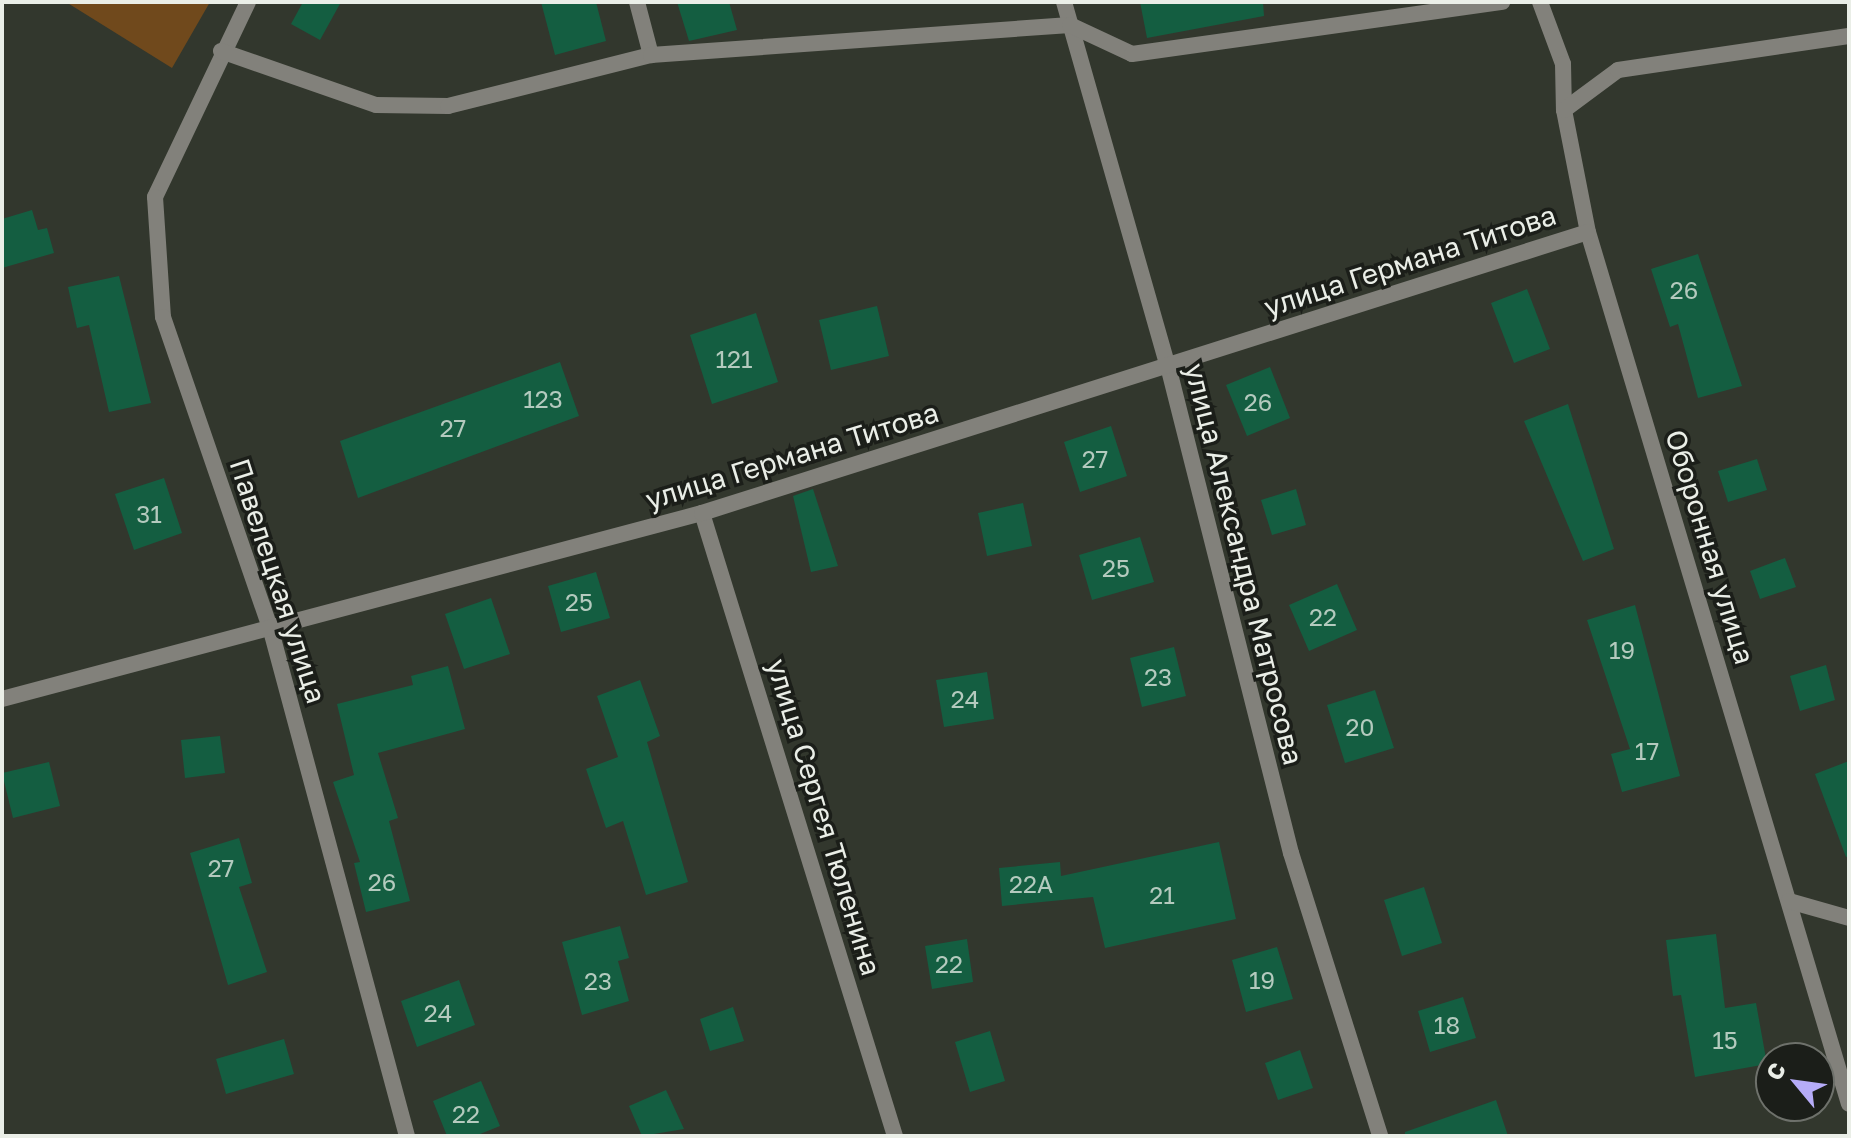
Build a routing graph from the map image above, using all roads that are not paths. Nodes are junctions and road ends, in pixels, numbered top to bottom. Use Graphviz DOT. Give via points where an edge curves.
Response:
graph roads {
  1 [pos="248,2"];
  2 [pos="637,2"];
  3 [pos="1064,2"];
  4 [pos="1502,2"];
  5 [pos="1540,2"];
  6 [pos="1070,25"];
  7 [pos="1849,36"];
  8 [pos="221,51"];
  9 [pos="651,55"];
  10 [pos="1564,110"];
  11 [pos="1588,232"];
  12 [pos="1168,366"];
  13 [pos="702,513"];
  14 [pos="270,627"];
  15 [pos="2,699"];
  16 [pos="1789,901"];
  17 [pos="1849,918"];
  18 [pos="1849,1104"];
  19 [pos="407,1136"];
  20 [pos="895,1136"];
  21 [pos="1380,1136"];
  1 -- 8 [label="street, Павелецкая улица"];
  2 -- 9 [label="street"];
  3 -- 6 [label="street, улица Александра Матросова"];
  4 -- 6 [label="street" via="1132,54"];
  5 -- 10 [label="street, Оборонная улица" via="1563,64"];
  6 -- 9 [label="street"];
  6 -- 12 [label="street, улица Александра Матросова"];
  7 -- 10 [label="street" via="1618,70"];
  8 -- 9 [label="street" via="376,105 448,106"];
  8 -- 14 [label="street, Павелецкая улица" via="155,197 163,317"];
  10 -- 11 [label="street, Оборонная улица"];
  11 -- 12 [label="street, улица Германа Титова"];
  11 -- 16 [label="street, Оборонная улица"];
  12 -- 13 [label="street, улица Германа Титова"];
  12 -- 21 [label="street, улица Александра Матросова" via="1291,853"];
  13 -- 14 [label="street, улица Германа Титова"];
  13 -- 20 [label="street, улица Сергея Тюленина"];
  14 -- 15 [label="street, улица Германа Титова"];
  14 -- 19 [label="street, Павелецкая улица"];
  16 -- 17 [label="street"];
  16 -- 18 [label="street, Оборонная улица"];
}
